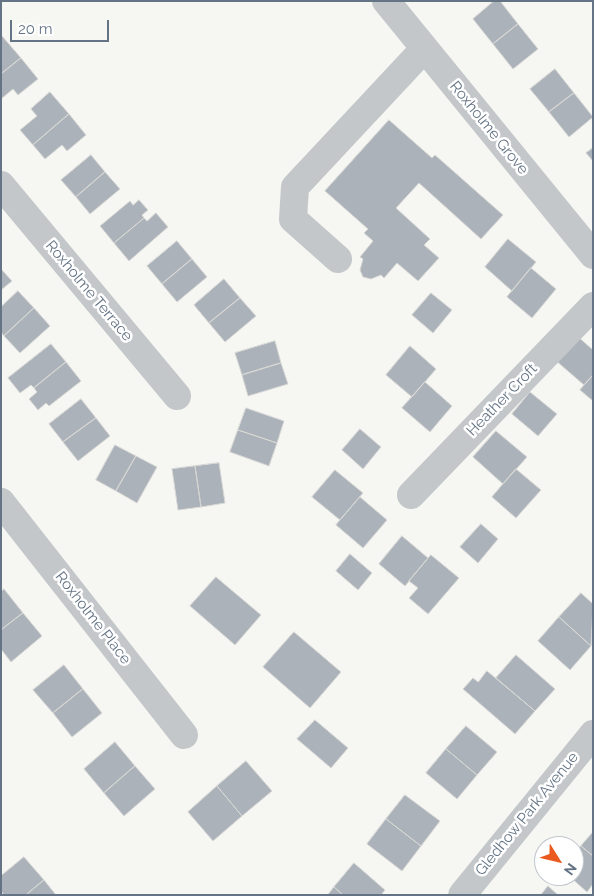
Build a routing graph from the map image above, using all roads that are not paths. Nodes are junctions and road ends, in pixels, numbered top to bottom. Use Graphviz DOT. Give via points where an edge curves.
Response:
graph roads {
  1 [pos="386,1"];
  2 [pos="424,49"];
  3 [pos="1,185"];
  4 [pos="593,255"];
  5 [pos="338,259"];
  6 [pos="593,306"];
  7 [pos="177,396"];
  8 [pos="411,495"];
  9 [pos="1,502"];
  10 [pos="593,734"];
  11 [pos="184,735"];
  12 [pos="462,895"];
  1 -- 2 [label="street, Roxholme Grove"];
  2 -- 4 [label="street, Roxholme Grove"];
  2 -- 5 [label="street" via="295,187 293,219"];
  3 -- 7 [label="street, Roxholme Terrace"];
  6 -- 8 [label="street, Heather Croft"];
  9 -- 11 [label="street, Roxholme Place"];
  10 -- 12 [label="street, Gledhow Park Avenue"];
}
